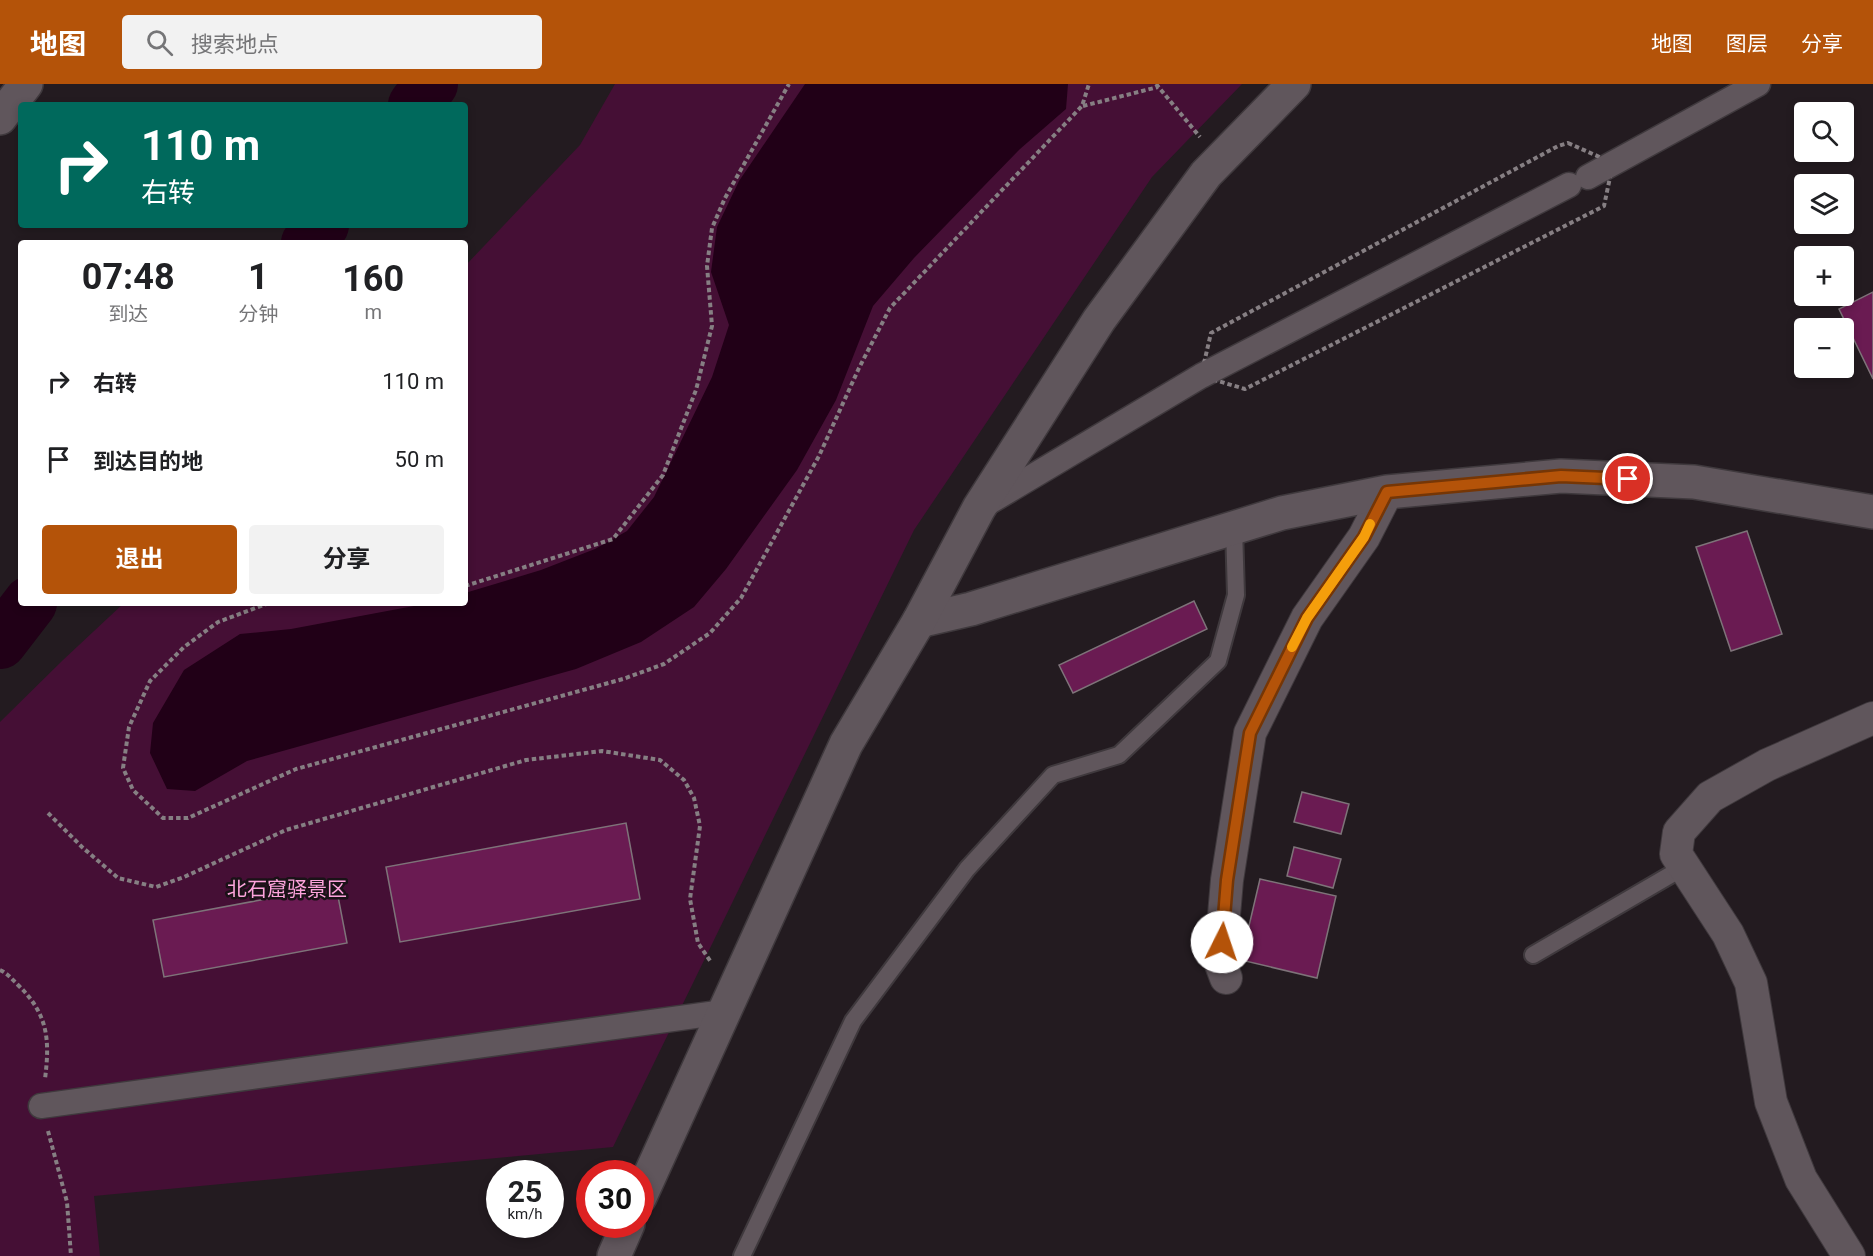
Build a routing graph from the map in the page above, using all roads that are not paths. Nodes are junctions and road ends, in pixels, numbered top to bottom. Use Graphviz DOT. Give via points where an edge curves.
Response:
graph roads {
  1 [pos="27,84"];
  2 [pos="1294,84"];
  3 [pos="1758,84"];
  4 [pos="0,118"];
  5 [pos="1387,492"];
  6 [pos="979,508"];
  7 [pos="1873,512"];
  8 [pos="1234,528"];
  9 [pos="919,621"];
  10 [pos="1873,718"];
  11 [pos="1684,867"];
  12 [pos="1533,955"];
  13 [pos="1226,978"];
  14 [pos="724,1012"];
  15 [pos="41,1106"];
  16 [pos="654,1166"];
  17 [pos="622,1238"];
  18 [pos="614,1256"];
  19 [pos="742,1256"];
  20 [pos="1849,1256"];
  1 -- 4 [label="street"];
  2 -- 6 [label="street" via="1206,174 1099,320"];
  3 -- 6 [label="street" via="1201,376"];
  5 -- 7 [label="street" via="1561,476 1694,482"];
  5 -- 8 [label="street" via="1282,513"];
  5 -- 13 [label="street" via="1364,537 1307,618 1250,733 1227,880 1220,962"];
  6 -- 9 [label="street"];
  8 -- 9 [label="street" via="971,609"];
  8 -- 19 [label="lane" via="1236,595 1218,661 1119,755 1053,775 967,869 853,1021"];
  9 -- 14 [label="street" via="846,744"];
  10 -- 11 [label="street" via="1767,765 1710,796 1679,832 1676,854"];
  11 -- 12 [label="lane"];
  11 -- 20 [label="street" via="1728,934 1751,983 1771,1102 1801,1179"];
  14 -- 15 [label="street"];
  14 -- 16 [label="street"];
  17 -- 18 [label="street"];
}
